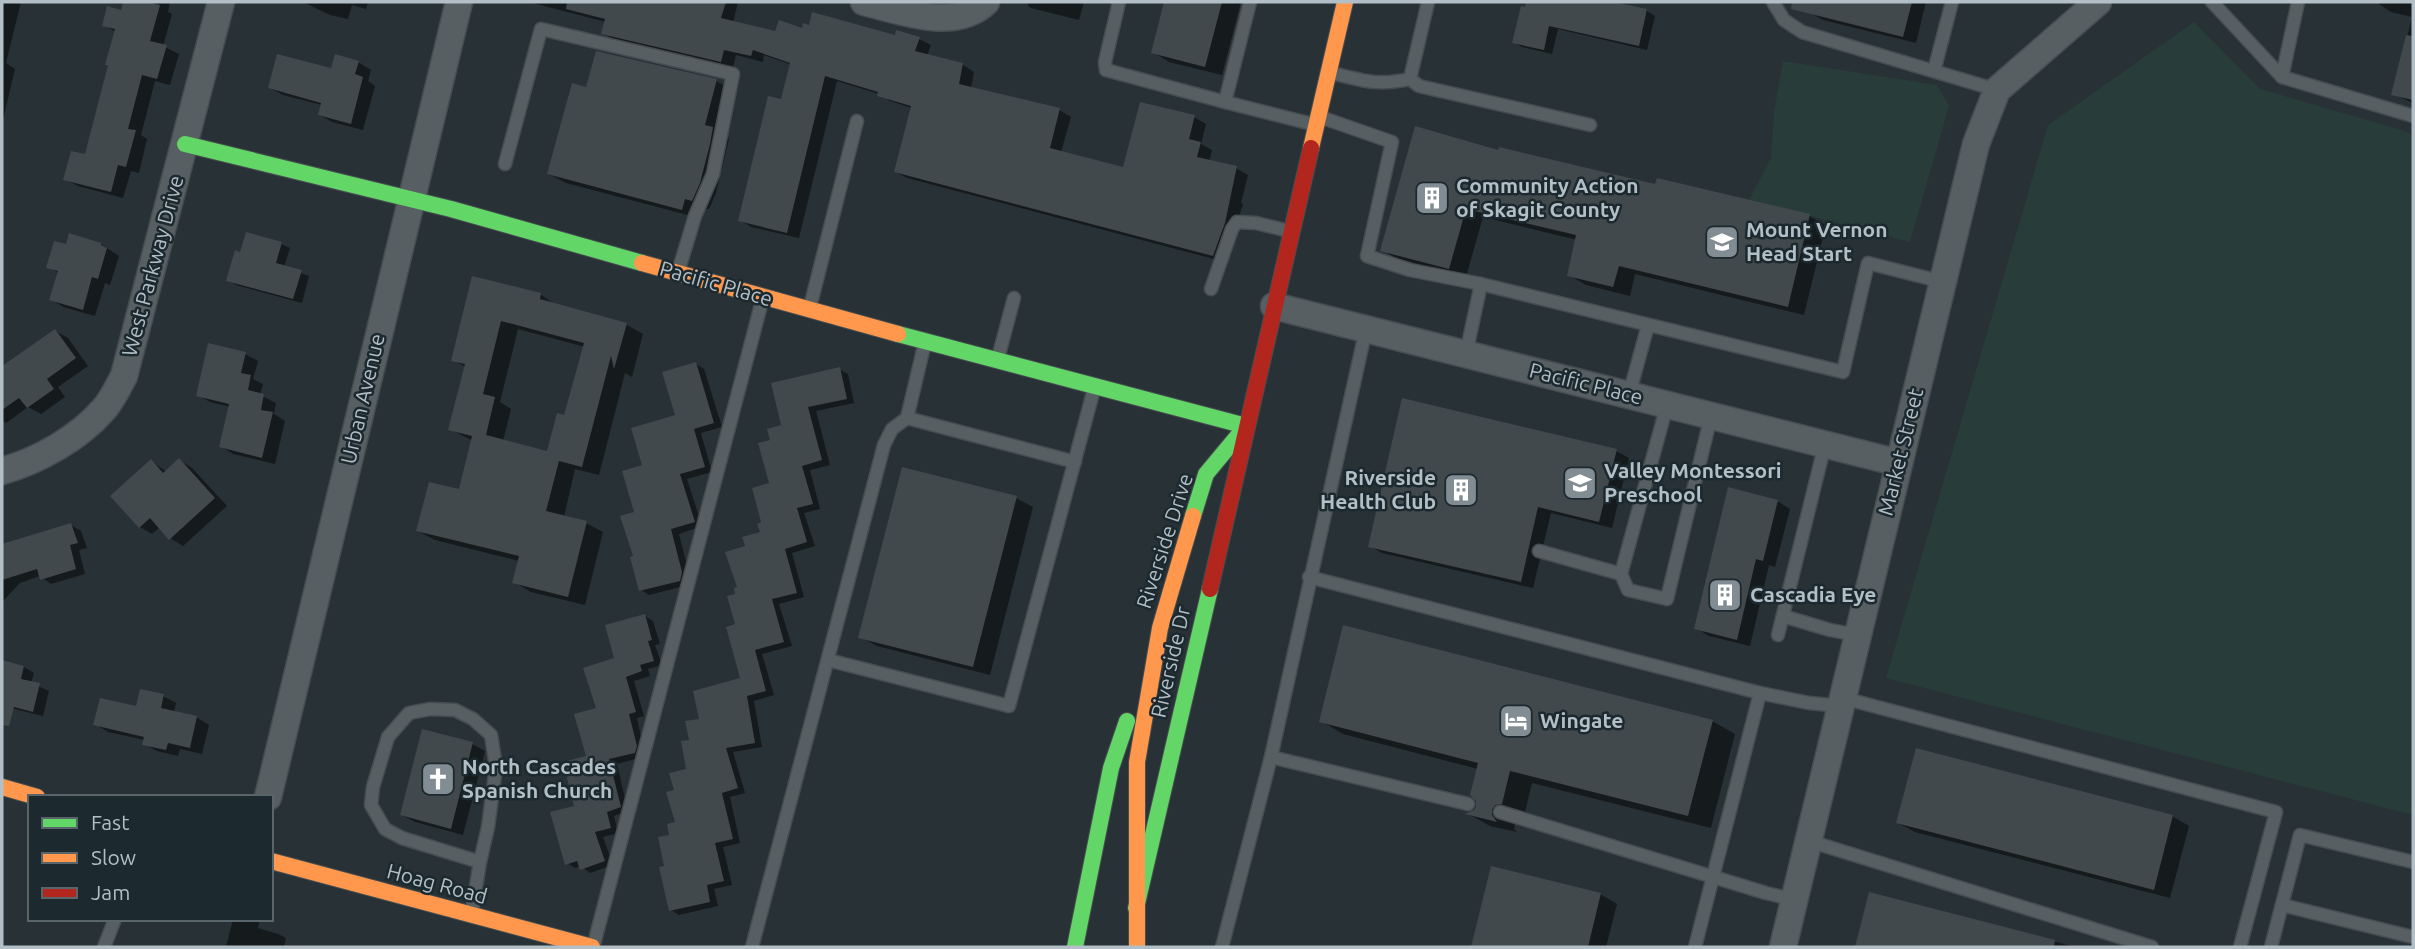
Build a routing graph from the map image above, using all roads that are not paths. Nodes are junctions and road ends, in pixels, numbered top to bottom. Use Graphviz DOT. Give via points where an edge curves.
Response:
graph roads {
  1 [pos="221,2"];
  2 [pos="459,2"];
  3 [pos="864,2"];
  4 [pos="986,2"];
  5 [pos="1119,2"];
  6 [pos="1250,2"];
  7 [pos="1345,2"];
  8 [pos="1428,2"];
  9 [pos="1773,2"];
  10 [pos="1952,2"];
  11 [pos="2098,2"];
  12 [pos="2213,2"];
  13 [pos="2298,2"];
  14 [pos="1934,71"];
  15 [pos="1328,73"];
  16 [pos="2282,77"];
  17 [pos="1410,79"];
  18 [pos="1997,90"];
  19 [pos="1225,102"];
  20 [pos="2413,116"];
  21 [pos="857,121"];
  22 [pos="1317,121"];
  23 [pos="1590,125"];
  24 [pos="185,144"];
  25 [pos="505,164"];
  26 [pos="410,199"];
  27 [pos="1291,232"];
  28 [pos="677,273"];
  29 [pos="1942,282"];
  30 [pos="1481,284"];
  31 [pos="1211,289"];
  32 [pos="763,298"];
  33 [pos="1014,298"];
  34 [pos="1274,306"];
  35 [pos="810,310"];
  36 [pos="1648,325"];
  37 [pos="1366,329"];
  38 [pos="925,341"];
  39 [pos="1466,354"];
  40 [pos="997,360"];
  41 [pos="1095,386"];
  42 [pos="1629,395"];
  43 [pos="1667,405"];
  44 [pos="1711,416"];
  45 [pos="906,418"];
  46 [pos="1246,426"];
  47 [pos="1825,444"];
  48 [pos="1075,462"];
  49 [pos="1899,463"];
  50 [pos="2,471"];
  51 [pos="1539,551"];
  52 [pos="1621,574"];
  53 [pos="1309,577"];
  54 [pos="1783,616"];
  55 [pos="1160,628"];
  56 [pos="1778,635"];
  57 [pos="1857,635"];
  58 [pos="828,660"];
  59 [pos="1760,693"];
  60 [pos="1842,702"];
  61 [pos="1271,757"];
  62 [pos="2,787"];
  63 [pos="30,795"];
  64 [pos="268,795"];
  65 [pos="1468,804"];
  66 [pos="1500,812"];
  67 [pos="1809,841"];
  68 [pos="273,862"];
  69 [pos="480,862"];
  70 [pos="2413,862"];
  71 [pos="1712,877"];
  72 [pos="1796,900"];
  73 [pos="2282,905"];
  74 [pos="1136,908"];
  75 [pos="471,915"];
  76 [pos="114,921"];
  77 [pos="2413,937"];
  78 [pos="104,947"];
  79 [pos="593,947"];
  80 [pos="752,947"];
  81 [pos="1076,947"];
  82 [pos="1137,947"];
  83 [pos="1222,947"];
  84 [pos="1695,947"];
  85 [pos="1783,947"];
  86 [pos="2152,947"];
  87 [pos="2240,947"];
  88 [pos="2271,947"];
  1 -- 24 [label="street, West Parkway Drive"];
  2 -- 26 [label="street, Urban Avenue"];
  3 -- 4 [label="street" via="919,16 953,18 978,10"];
  5 -- 19 [label="lane" via="1106,70"];
  6 -- 19 [label="lane"];
  7 -- 15 [label="main road, Riverside Drive"];
  8 -- 17 [label="lane"];
  9 -- 14 [label="lane" via="1784,20 1802,32"];
  10 -- 14 [label="lane"];
  11 -- 18 [label="street, Market Street"];
  12 -- 16 [label="lane"];
  13 -- 16 [label="lane"];
  14 -- 18 [label="lane"];
  15 -- 17 [label="lane" via="1388,84"];
  15 -- 22 [label="main road, Riverside Drive"];
  16 -- 20 [label="lane"];
  17 -- 23 [label="lane" via="1419,86"];
  18 -- 29 [label="street, Market Street" via="1976,144"];
  19 -- 22 [label="lane"];
  21 -- 35 [label="lane"];
  22 -- 27 [label="main road, Riverside Drive"];
  22 -- 30 [label="lane" via="1392,142 1367,256"];
  24 -- 26 [label="main road, Pacific Place"];
  24 -- 50 [label="street, West Parkway Drive" via="124,376 104,408 77,434 21,466"];
  25 -- 28 [label="lane" via="541,29 733,74 713,174"];
  26 -- 28 [label="main road, Pacific Place"];
  26 -- 64 [label="street, Urban Avenue"];
  27 -- 31 [label="lane" via="1237,222"];
  27 -- 34 [label="main road, Riverside Drive"];
  28 -- 32 [label="main road, Pacific Place"];
  29 -- 36 [label="lane" via="1868,263 1843,372"];
  29 -- 49 [label="street, Market Street"];
  30 -- 36 [label="lane"];
  30 -- 39 [label="lane"];
  32 -- 35 [label="main road, Pacific Place"];
  32 -- 79 [label="lane"];
  33 -- 40 [label="lane"];
  34 -- 37 [label="street, Pacific Place"];
  34 -- 46 [label="main road, Riverside Drive"];
  35 -- 38 [label="main road, Pacific Place"];
  36 -- 42 [label="lane"];
  37 -- 39 [label="street, Pacific Place"];
  37 -- 53 [label="lane"];
  38 -- 40 [label="main road, Pacific Place"];
  38 -- 45 [label="lane"];
  39 -- 42 [label="street, Pacific Place"];
  40 -- 41 [label="main road, Pacific Place"];
  41 -- 46 [label="main road, Pacific Place"];
  41 -- 48 [label="lane"];
  42 -- 43 [label="street, Pacific Place"];
  43 -- 44 [label="street, Pacific Place"];
  43 -- 52 [label="lane"];
  44 -- 47 [label="street, Pacific Place"];
  44 -- 52 [label="lane" via="1667,599 1628,590"];
  45 -- 48 [label="lane"];
  45 -- 58 [label="lane" via="892,429 884,445"];
  46 -- 55 [label="main road, Riverside Drive" via="1206,474"];
  46 -- 74 [label="main road, Riverside Dr"];
  47 -- 49 [label="street, Pacific Place"];
  47 -- 54 [label="lane"];
  48 -- 58 [label="lane" via="1009,706"];
  49 -- 57 [label="street, Market Street"];
  51 -- 52 [label="lane"];
  53 -- 59 [label="lane"];
  53 -- 61 [label="lane"];
  54 -- 56 [label="lane"];
  54 -- 57 [label="lane"];
  55 -- 74 [label="main road, Riverside Drive" via="1137,762"];
  55 -- 81 [label="main road" via="1111,768"];
  57 -- 60 [label="street, Market Street"];
  58 -- 80 [label="lane"];
  59 -- 60 [label="lane"];
  59 -- 71 [label="lane"];
  60 -- 67 [label="street, Market Street"];
  60 -- 87 [label="lane" via="2276,812"];
  61 -- 65 [label="lane"];
  61 -- 83 [label="lane"];
  62 -- 63 [label="main road"];
  66 -- 71 [label="lane"];
  67 -- 72 [label="street, Market Street"];
  67 -- 86 [label="lane"];
  68 -- 75 [label="main road, Hoag Road"];
  69 -- 69 [label="lane" via="496,767 491,735 455,710 409,713 388,737 371,805 385,829 402,838"];
  69 -- 75 [label="lane"];
  70 -- 73 [label="lane" via="2300,835"];
  71 -- 72 [label="lane"];
  71 -- 84 [label="lane"];
  72 -- 85 [label="street, Market Street"];
  73 -- 77 [label="lane"];
  73 -- 88 [label="lane"];
  74 -- 82 [label="main road, Riverside Drive"];
  75 -- 79 [label="main road, Hoag Road"];
  76 -- 78 [label="lane"];
}
